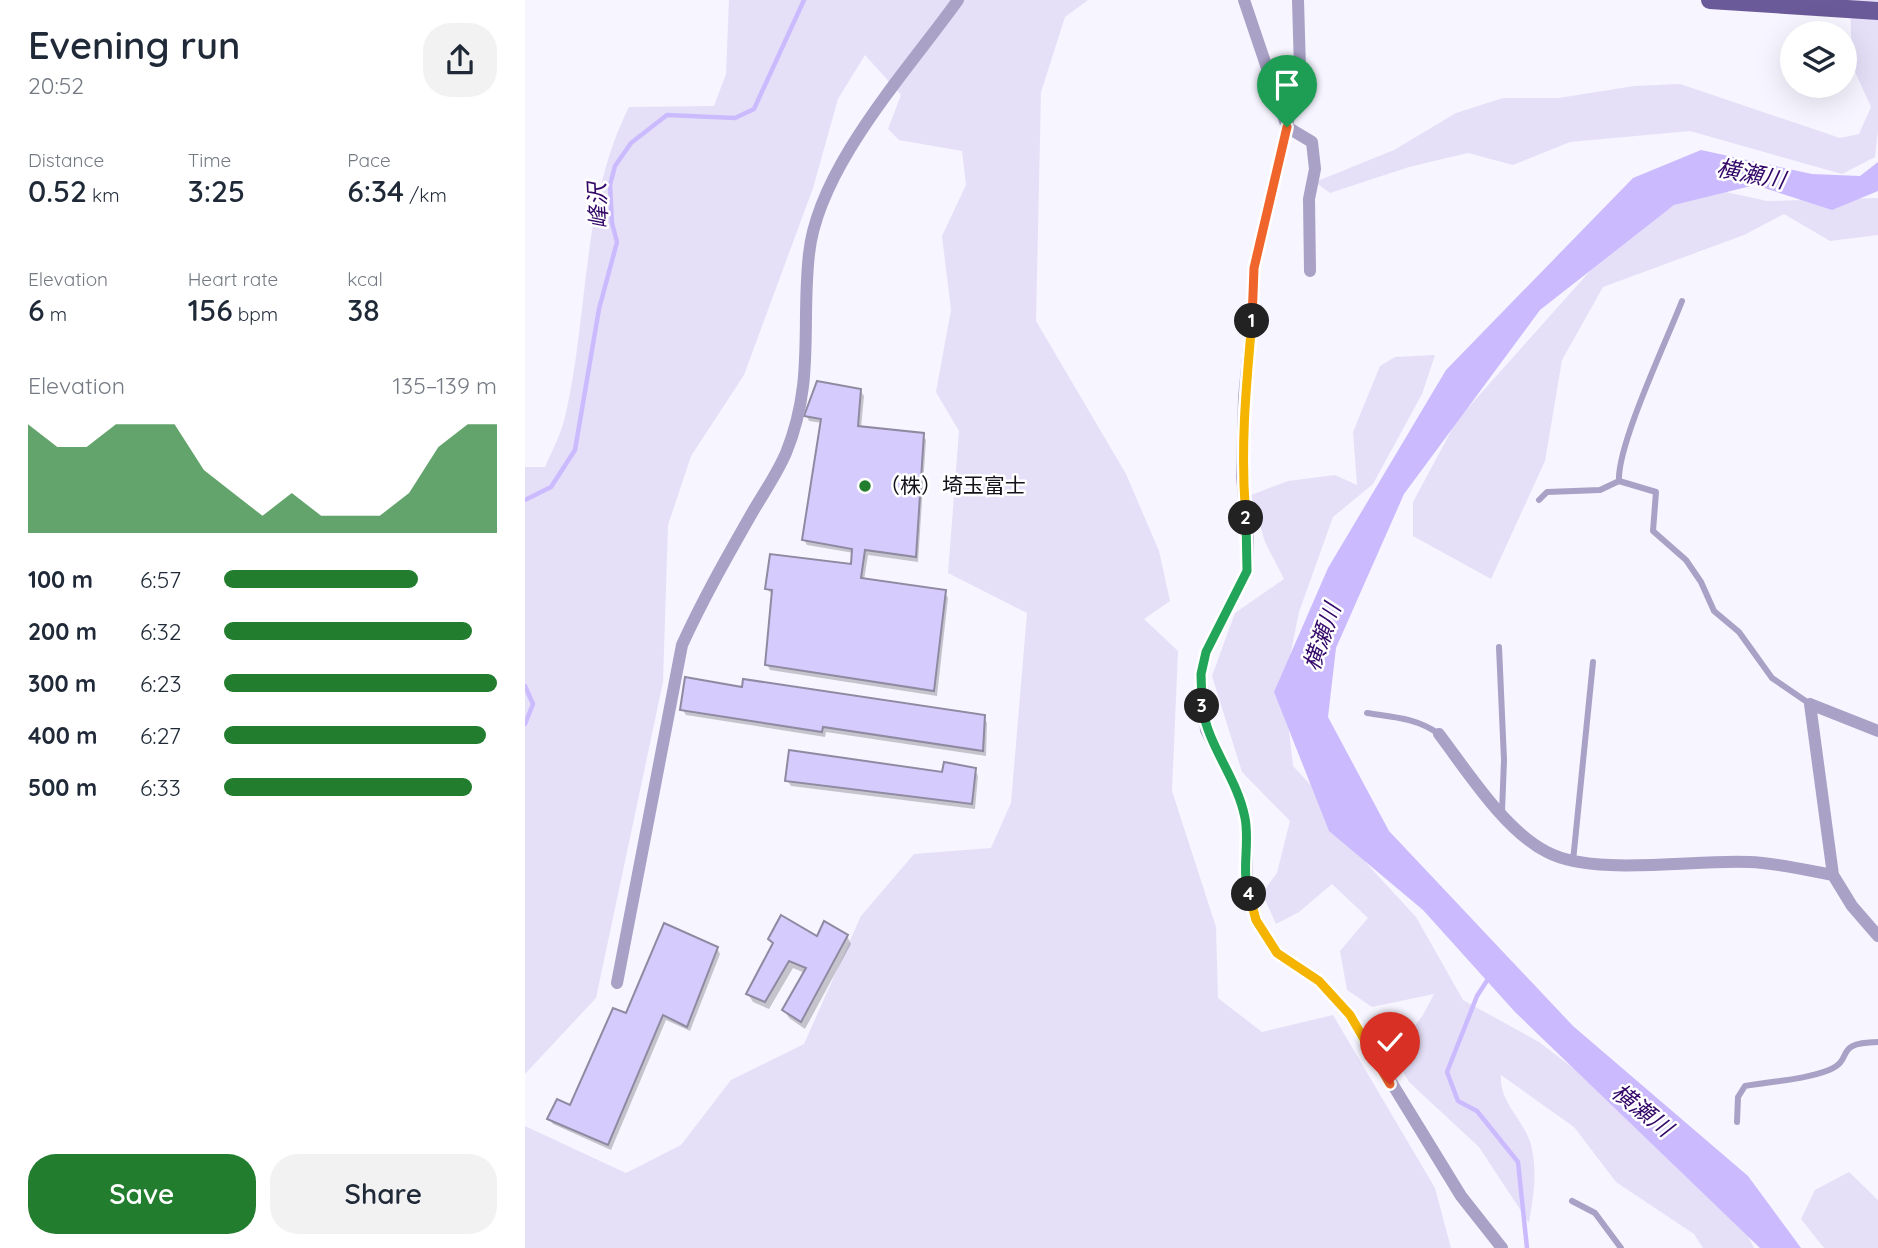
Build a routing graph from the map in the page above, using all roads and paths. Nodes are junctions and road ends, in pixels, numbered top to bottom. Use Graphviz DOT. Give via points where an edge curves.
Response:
graph roads {
  1 [pos="958,0"];
  2 [pos="1244,0"];
  3 [pos="1298,0"];
  4 [pos="1710,0"];
  5 [pos="1754,2"];
  6 [pos="1872,10"];
  7 [pos="1287,127"];
  8 [pos="1310,271"];
  9 [pos="1682,301"];
  10 [pos="1619,481"];
  11 [pos="1539,500"];
  12 [pos="1499,647"];
  13 [pos="1593,662"];
  14 [pos="1810,704"];
  15 [pos="1367,713"];
  16 [pos="1878,732"];
  17 [pos="1439,734"];
  18 [pos="1502,814"];
  19 [pos="1573,861"];
  20 [pos="1833,875"];
  21 [pos="1878,936"];
  22 [pos="617,984"];
  23 [pos="1878,1042"];
  24 [pos="1737,1122"];
  25 [pos="1572,1201"];
  26 [pos="1502,1248"];
  27 [pos="1621,1248"];
  1 -- 22 [label="street" via="843,160 818,218 809,253 807,358 798,418 785,455 682,645"];
  2 -- 7 [label="street"];
  3 -- 7 [label="street" via="1300,69"];
  4 -- 5 [label="main road"];
  5 -- 6 [label="main road"];
  7 -- 8 [label="street" via="1312,142"];
  7 -- 26 [label="street" via="1254,268 1243,411 1247,571 1206,652 1201,674 1206,730 1238,792 1246,820 1247,888 1256,920 1277,953 1319,981 1350,1015 1461,1196"];
  9 -- 10 [label="lane" via="1629,436 1618,469"];
  10 -- 11 [label="lane" via="1600,490 1547,492"];
  10 -- 14 [label="lane" via="1656,492 1653,531 1686,560 1714,611 1739,632 1772,677"];
  12 -- 18 [label="lane"];
  13 -- 19 [label="lane"];
  14 -- 16 [label="street"];
  14 -- 20 [label="street"];
  15 -- 17 [label="lane" via="1405,718"];
  17 -- 18 [label="street"];
  18 -- 19 [label="street" via="1531,842"];
  19 -- 20 [label="street" via="1637,865 1749,862"];
  20 -- 21 [label="street"];
  23 -- 24 [label="lane" via="1856,1042 1826,1071 1745,1086 1738,1097"];
  25 -- 27 [label="lane" via="1595,1213"];
}
